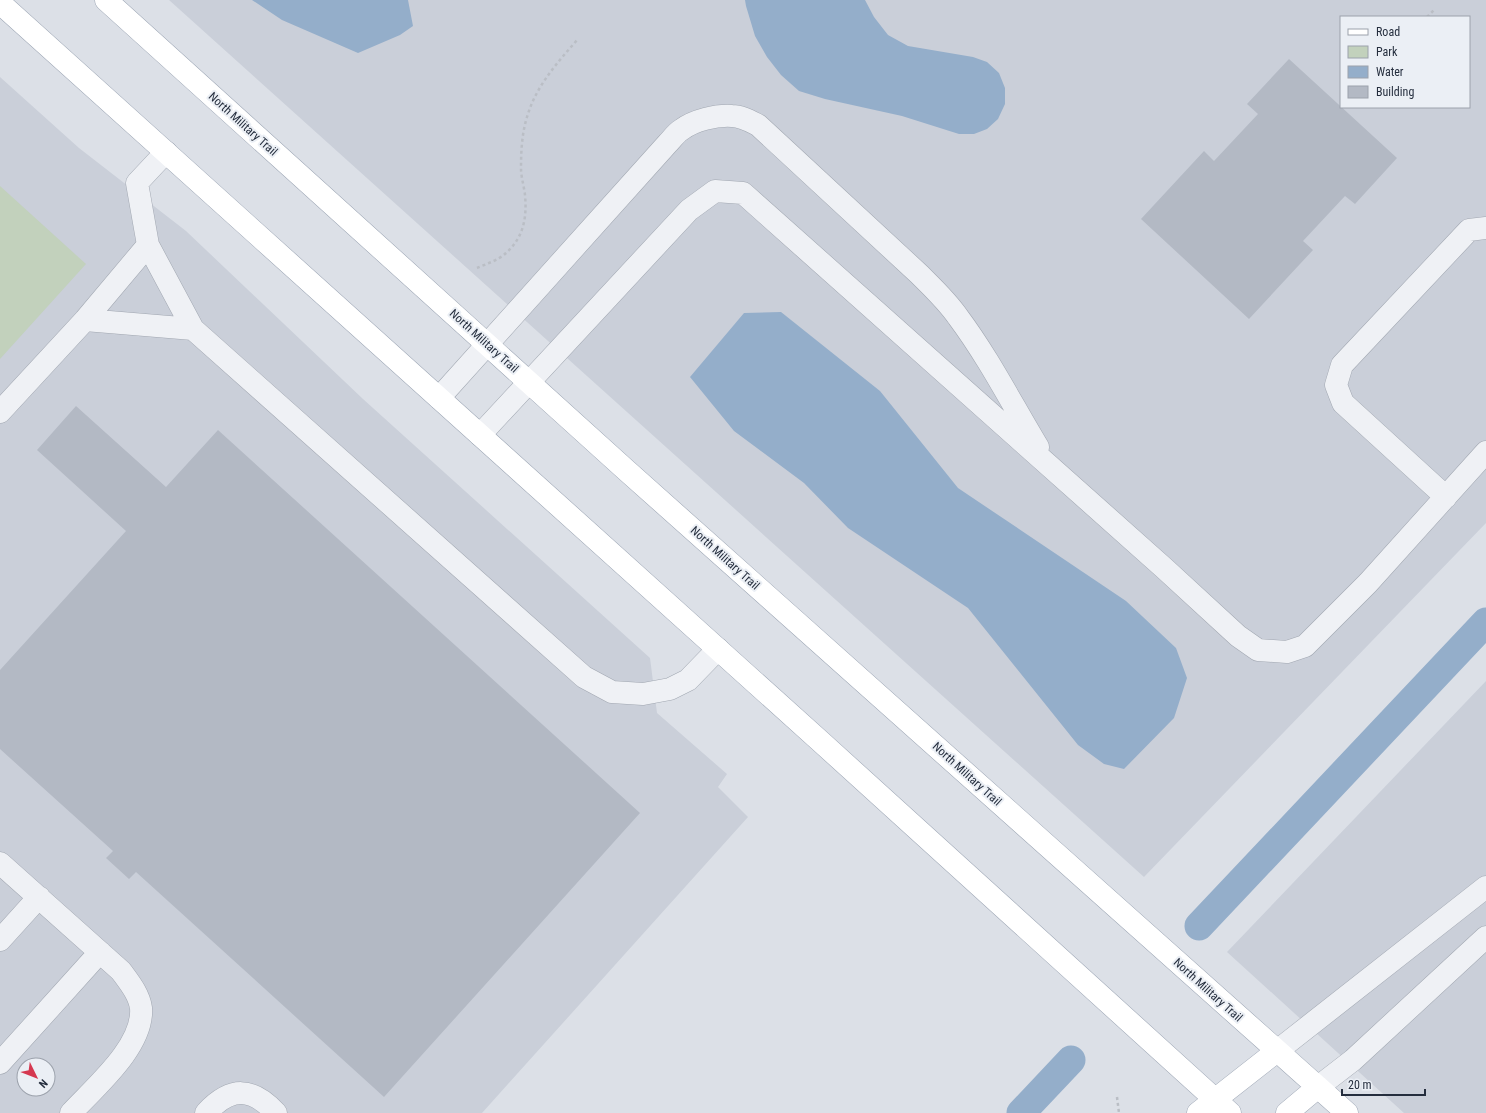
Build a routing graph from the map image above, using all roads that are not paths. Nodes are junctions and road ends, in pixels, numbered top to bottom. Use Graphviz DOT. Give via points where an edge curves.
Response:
graph roads {
  1 [pos="106,0"];
  2 [pos="0,3"];
  3 [pos="166,152"];
  4 [pos="1486,228"];
  5 [pos="148,245"];
  6 [pos="85,320"];
  7 [pos="193,329"];
  8 [pos="487,344"];
  9 [pos="529,382"];
  10 [pos="439,398"];
  11 [pos="0,412"];
  12 [pos="480,435"];
  13 [pos="1486,452"];
  14 [pos="1048,466"];
  15 [pos="1446,496"];
  16 [pos="718,649"];
  17 [pos="0,863"];
  18 [pos="1486,887"];
  19 [pos="39,897"];
  20 [pos="1486,937"];
  21 [pos="0,940"];
  22 [pos="100,952"];
  23 [pos="1277,1051"];
  24 [pos="0,1063"];
  25 [pos="1318,1087"];
  26 [pos="1223,1106"];
  27 [pos="71,1113"];
  28 [pos="206,1113"];
  29 [pos="276,1113"];
  30 [pos="1198,1113"];
  31 [pos="1287,1113"];
  32 [pos="1347,1113"];
  1 -- 8 [label="main road, North Military Trail"];
  2 -- 3 [label="main road"];
  3 -- 5 [label="lane" via="138,183"];
  3 -- 10 [label="main road"];
  4 -- 15 [label="lane" via="1469,230 1342,365 1336,385 1343,403"];
  5 -- 6 [label="lane"];
  5 -- 7 [label="lane"];
  6 -- 7 [label="lane"];
  6 -- 11 [label="lane"];
  7 -- 16 [label="lane" via="584,677 612,692 643,694 670,689 688,680"];
  8 -- 9 [label="main road, North Military Trail"];
  8 -- 10 [label="lane"];
  8 -- 14 [label="lane" via="681,130 697,122 732,116 758,125 942,297 978,348"];
  9 -- 12 [label="lane"];
  9 -- 14 [label="lane" via="689,210 715,191 743,193"];
  9 -- 23 [label="main road, North Military Trail"];
  10 -- 12 [label="main road"];
  12 -- 16 [label="main road"];
  13 -- 15 [label="lane"];
  14 -- 15 [label="lane" via="1238,636 1258,650 1287,652 1305,646 1368,583"];
  16 -- 26 [label="main road"];
  17 -- 19 [label="lane"];
  18 -- 23 [label="lane"];
  19 -- 21 [label="lane"];
  19 -- 22 [label="lane"];
  20 -- 25 [label="lane" via="1353,1060"];
  22 -- 24 [label="lane"];
  22 -- 27 [label="lane" via="121,971 134,988 141,1008 139,1026 121,1060"];
  23 -- 25 [label="main road, North Military Trail"];
  23 -- 26 [label="main road"];
  25 -- 31 [label="main road"];
  25 -- 32 [label="main road, North Military Trail"];
  26 -- 30 [label="main road"];
  28 -- 29 [label="lane" via="222,1099 246,1093 258,1097"];
}
